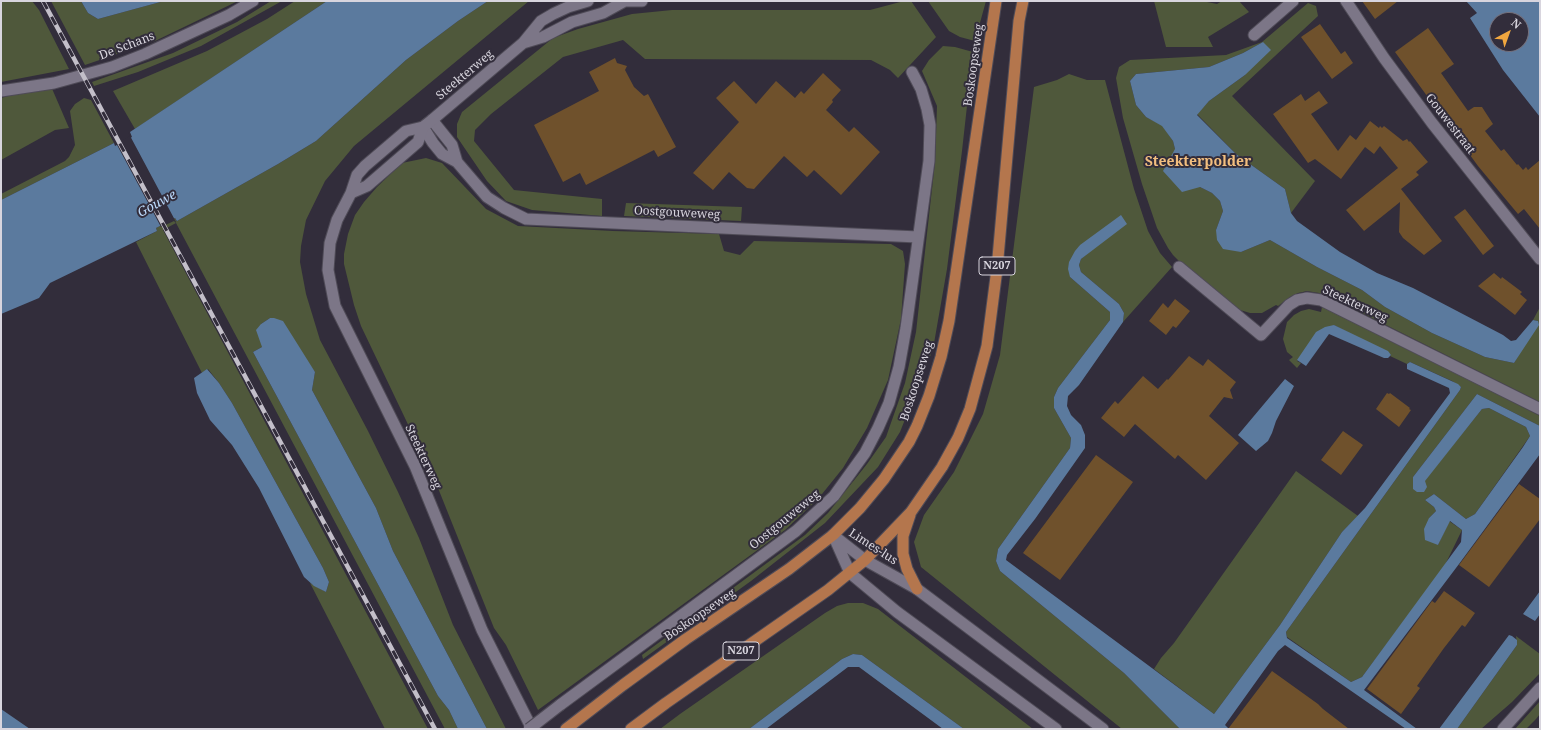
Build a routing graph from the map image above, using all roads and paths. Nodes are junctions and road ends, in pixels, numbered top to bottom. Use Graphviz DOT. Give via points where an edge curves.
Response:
graph roads {
  1 [pos="253,1"];
  2 [pos="588,1"];
  3 [pos="620,1"];
  4 [pos="642,1"];
  5 [pos="996,1"];
  6 [pos="1023,1"];
  7 [pos="1293,1"];
  8 [pos="1346,1"];
  9 [pos="1254,35"];
  10 [pos="523,43"];
  11 [pos="912,72"];
  12 [pos="1,91"];
  13 [pos="428,124"];
  14 [pos="351,193"];
  15 [pos="918,237"];
  16 [pos="1540,259"];
  17 [pos="1179,268"];
  18 [pos="1540,410"];
  19 [pos="910,512"];
  20 [pos="833,535"];
  21 [pos="865,560"];
  22 [pos="850,572"];
  23 [pos="917,589"];
  24 [pos="1540,688"];
  25 [pos="569,727"];
  26 [pos="531,729"];
  27 [pos="631,729"];
  28 [pos="1056,729"];
  29 [pos="1103,729"];
  30 [pos="1503,729"];
  1 -- 12 [label="street, De Schans" via="229,16 112,67 54,83"];
  2 -- 10 [label="street, Steekterweg" via="568,7 542,21"];
  3 -- 4 [label="street, Steekterweg"];
  3 -- 10 [label="street, Steekterweg" via="603,13 572,22 543,37"];
  5 -- 20 [label="main road, Boskoopseweg" via="949,321 941,357 924,411 899,458 860,508"];
  6 -- 19 [label="main road, N207" via="1019,21 997,269 984,361 958,438 942,467"];
  7 -- 9 [label="street"];
  8 -- 16 [label="street, Gouwestraat" via="1432,123"];
  10 -- 13 [label="street, Steekterweg"];
  11 -- 15 [label="street, Oostgouweweg" via="921,89 930,125 929,160"];
  13 -- 14 [label="street, Steekterweg" via="418,142 367,186"];
  13 -- 14 [label="street, Steekterweg" via="406,131 365,166 357,175"];
  13 -- 15 [label="street, Oostgouweweg" via="452,145 457,162 487,197 526,219"];
  14 -- 26 [label="street, Steekterweg" via="337,220 330,243 328,270 335,306 415,466 482,630"];
  15 -- 26 [label="street, Oostgouweweg, bridge" via="906,328 895,386 865,453 834,496 796,531"];
  17 -- 18 [label="street, Steekterweg" via="1261,335 1297,300 1321,300"];
  19 -- 21 [label="main road, N207"];
  19 -- 23 [label="main road" via="902,554"];
  20 -- 21 [label="street, Limes-lus"];
  20 -- 22 [label="street, Limes-lus"];
  20 -- 25 [label="main road, Boskoopseweg" via="789,569 623,685"];
  21 -- 22 [label="main road, N207"];
  21 -- 23 [label="street, Limes-lus"];
  22 -- 27 [label="main road, N207"];
  22 -- 28 [label="street, Limes-lus" via="897,612"];
  23 -- 29 [label="street, Limes-lus"];
  24 -- 30 [label="street"];
}
